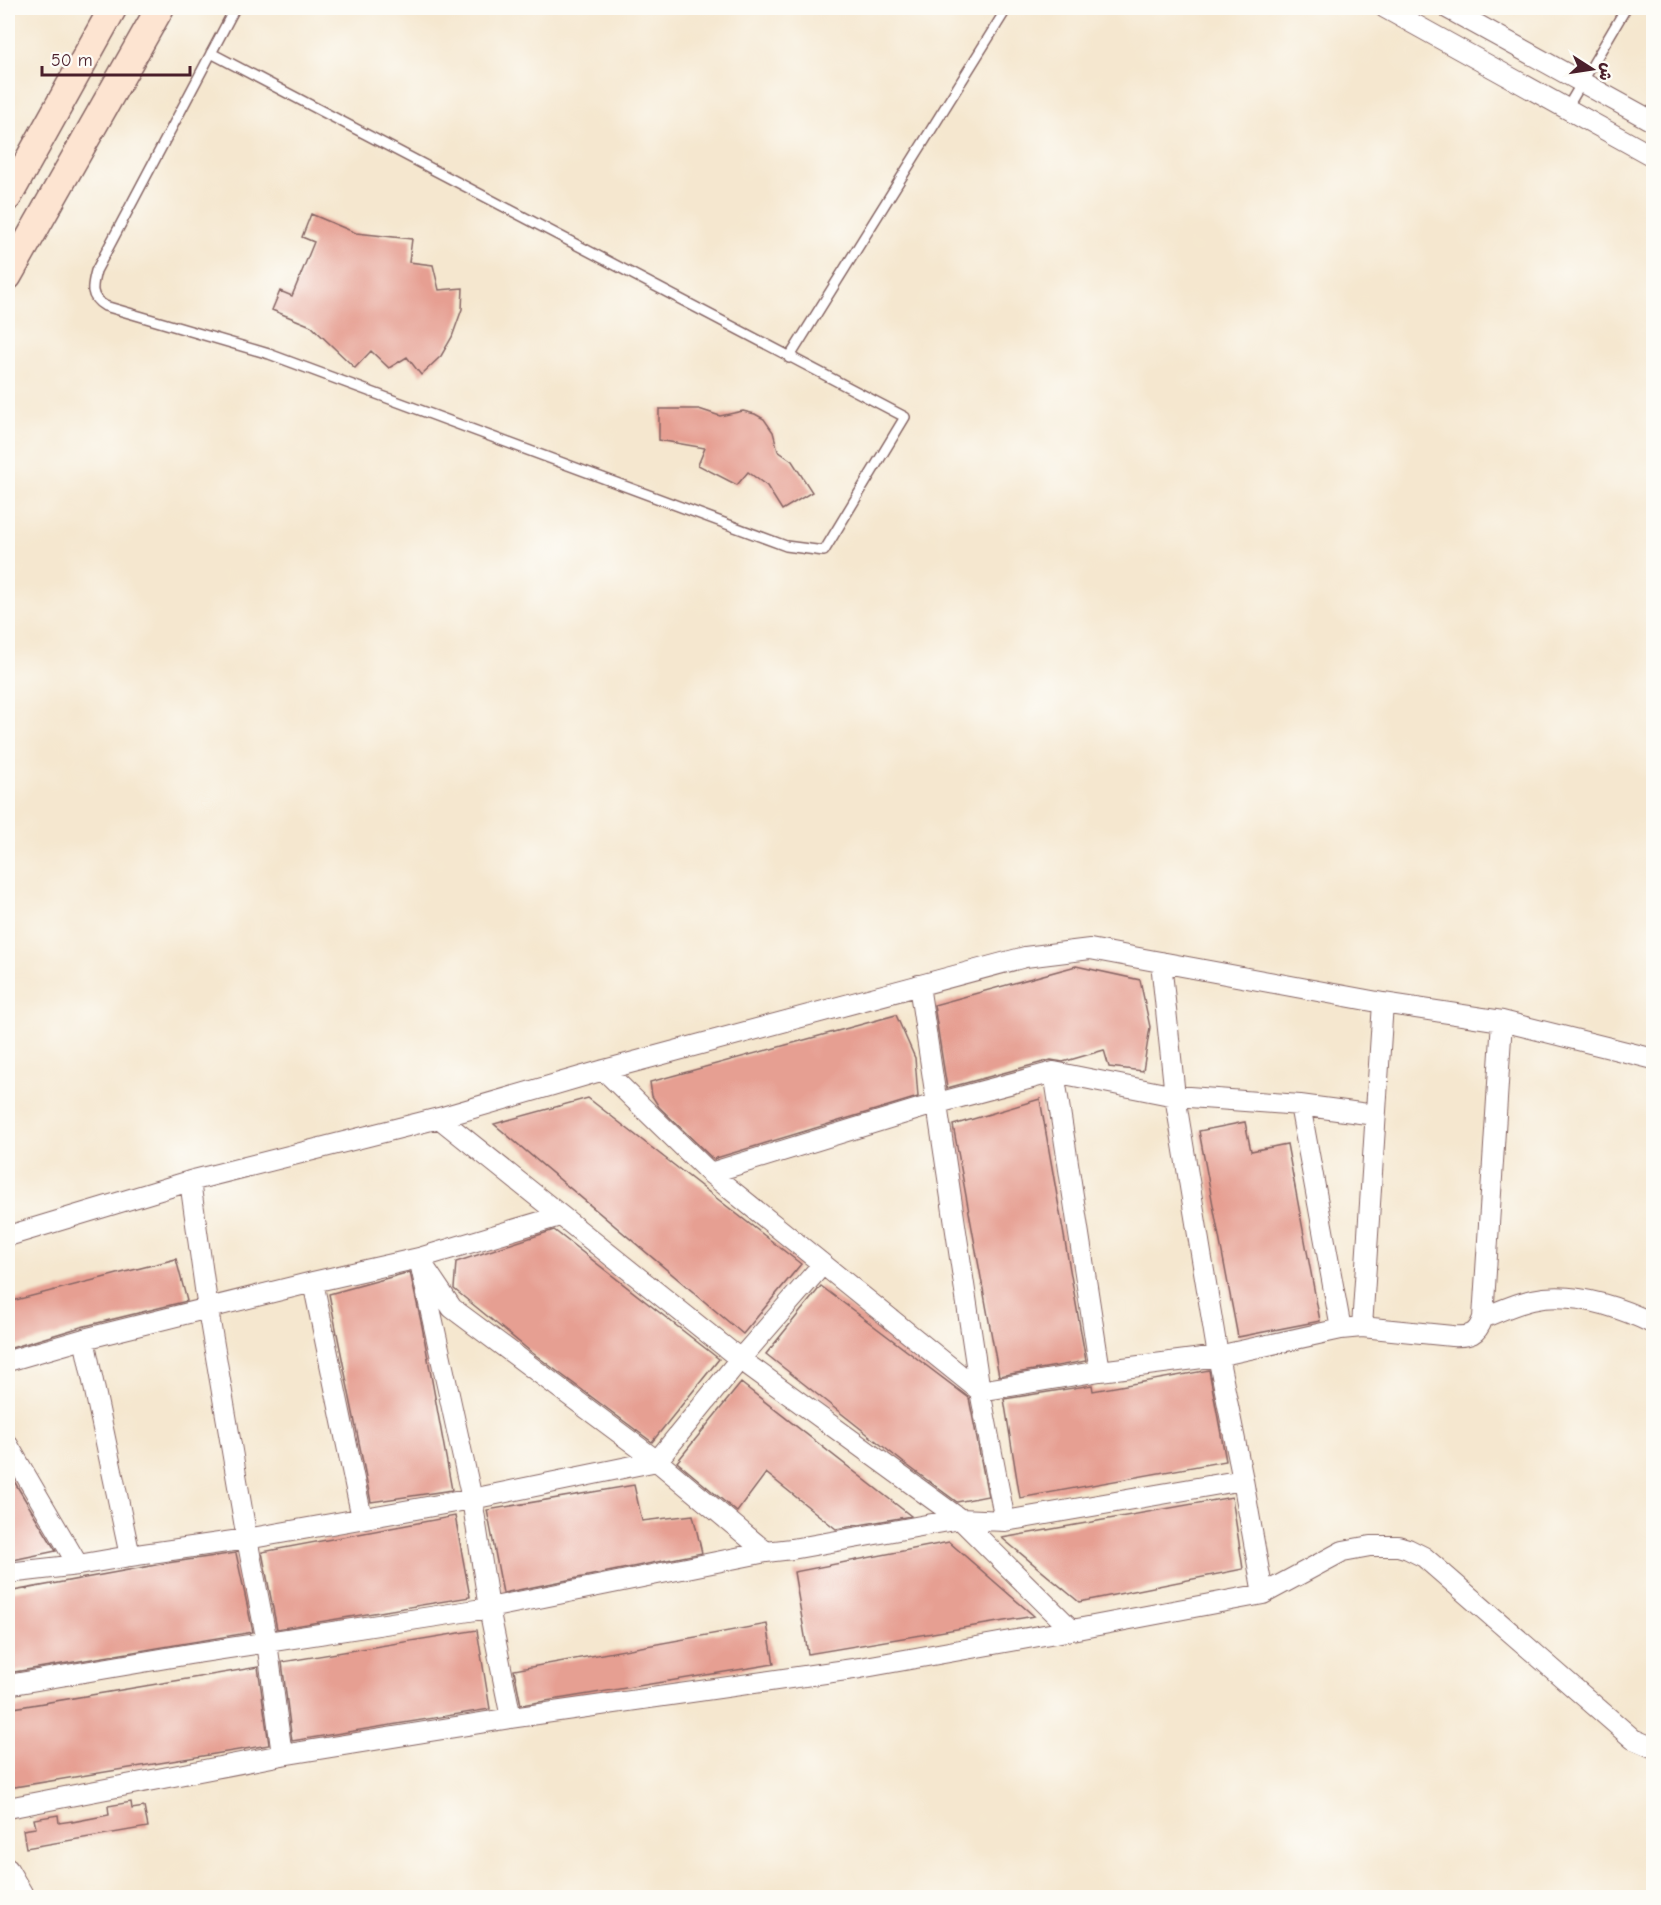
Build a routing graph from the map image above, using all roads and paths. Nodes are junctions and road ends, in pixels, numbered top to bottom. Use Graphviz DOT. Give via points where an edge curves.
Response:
graph roads {
  1 [pos="113,8"];
  2 [pos="160,8"];
  3 [pos="235,8"];
  4 [pos="1007,8"];
  5 [pos="1385,8"];
  6 [pos="1447,8"];
  7 [pos="1626,8"];
  8 [pos="211,53"];
  9 [pos="1583,82"];
  10 [pos="1567,108"];
  11 [pos="1653,122"];
  12 [pos="1653,157"];
  13 [pos="8,197"];
  14 [pos="8,276"];
  15 [pos="789,358"];
  16 [pos="1161,962"];
  17 [pos="919,986"];
  18 [pos="1383,1002"];
  19 [pos="1503,1021"];
  20 [pos="1653,1059"];
  21 [pos="604,1070"];
  22 [pos="1054,1072"];
  23 [pos="1175,1096"];
  24 [pos="938,1103"];
  25 [pos="1300,1105"];
  26 [pos="1376,1115"];
  27 [pos="439,1118"];
  28 [pos="710,1173"];
  29 [pos="190,1181"];
  30 [pos="560,1216"];
  31 [pos="8,1236"];
  32 [pos="419,1258"];
  33 [pos="822,1265"];
  34 [pos="313,1282"];
  35 [pos="208,1310"];
  36 [pos="1483,1318"];
  37 [pos="1653,1324"];
  38 [pos="1362,1327"];
  39 [pos="1341,1329"];
  40 [pos="84,1339"];
  41 [pos="1218,1356"];
  42 [pos="740,1359"];
  43 [pos="8,1361"];
  44 [pos="1100,1371"];
  45 [pos="980,1391"];
  46 [pos="8,1445"];
  47 [pos="657,1461"];
  48 [pos="1243,1480"];
  49 [pos="472,1499"];
  50 [pos="362,1518"];
  51 [pos="960,1519"];
  52 [pos="1005,1521"];
  53 [pos="247,1539"];
  54 [pos="766,1552"];
  55 [pos="130,1556"];
  56 [pos="78,1565"];
  57 [pos="8,1573"];
  58 [pos="1263,1594"];
  59 [pos="489,1608"];
  60 [pos="1072,1630"];
  61 [pos="267,1642"];
  62 [pos="8,1685"];
  63 [pos="512,1718"];
  64 [pos="1653,1748"];
  65 [pos="282,1755"];
  66 [pos="8,1808"];
  67 [pos="8,1869"];
  68 [pos="25,1898"];
  1 -- 13 [label="main road"];
  2 -- 14 [label="main road"];
  3 -- 8 [label="lane"];
  4 -- 15 [label="lane"];
  5 -- 10 [label="street"];
  6 -- 9 [label="street"];
  7 -- 9 [label="lane"];
  8 -- 15 [label="lane"];
  8 -- 15 [label="lane" via="96,271 93,296 105,306 269,354 786,546 825,551 905,417"];
  9 -- 10 [label="lane"];
  9 -- 11 [label="street"];
  10 -- 12 [label="street"];
  16 -- 17 [label="street" via="1090,950 1025,957"];
  16 -- 18 [label="street"];
  16 -- 23 [label="street"];
  17 -- 21 [label="street"];
  17 -- 24 [label="street"];
  18 -- 19 [label="street"];
  18 -- 26 [label="street"];
  19 -- 20 [label="street"];
  19 -- 36 [label="street"];
  21 -- 27 [label="street"];
  21 -- 28 [label="street"];
  22 -- 23 [label="street"];
  22 -- 24 [label="street"];
  22 -- 44 [label="street"];
  23 -- 25 [label="street"];
  23 -- 41 [label="street"];
  24 -- 28 [label="street"];
  24 -- 45 [label="street"];
  25 -- 26 [label="street"];
  25 -- 39 [label="street"];
  26 -- 38 [label="street"];
  27 -- 29 [label="street"];
  27 -- 30 [label="street"];
  28 -- 33 [label="street"];
  29 -- 31 [label="street"];
  29 -- 35 [label="street"];
  30 -- 32 [label="street"];
  30 -- 42 [label="street"];
  32 -- 34 [label="street"];
  32 -- 47 [label="street" via="452,1308"];
  32 -- 49 [label="street"];
  33 -- 42 [label="street"];
  33 -- 45 [label="street"];
  34 -- 35 [label="street"];
  34 -- 50 [label="street"];
  35 -- 40 [label="street"];
  35 -- 53 [label="street"];
  36 -- 37 [label="street" via="1533,1300 1560,1298 1598,1302"];
  36 -- 38 [label="street" via="1474,1334 1465,1336"];
  38 -- 39 [label="street"];
  39 -- 41 [label="street"];
  40 -- 43 [label="street"];
  40 -- 55 [label="street"];
  41 -- 44 [label="street"];
  41 -- 48 [label="street"];
  42 -- 47 [label="street"];
  42 -- 51 [label="street"];
  44 -- 45 [label="street"];
  45 -- 52 [label="street"];
  46 -- 56 [label="street"];
  47 -- 49 [label="street"];
  47 -- 54 [label="street"];
  48 -- 52 [label="street"];
  48 -- 58 [label="street"];
  49 -- 50 [label="street"];
  49 -- 59 [label="street"];
  50 -- 53 [label="street"];
  51 -- 52 [label="street"];
  51 -- 54 [label="street"];
  51 -- 60 [label="street"];
  53 -- 55 [label="street"];
  53 -- 61 [label="street"];
  54 -- 59 [label="street"];
  55 -- 56 [label="street"];
  56 -- 57 [label="street"];
  58 -- 60 [label="street"];
  58 -- 64 [label="street" via="1343,1551 1370,1546 1408,1549 1424,1557 1634,1739"];
  59 -- 61 [label="street"];
  59 -- 63 [label="street"];
  60 -- 63 [label="street" via="860,1668"];
  61 -- 62 [label="street"];
  61 -- 65 [label="street"];
  63 -- 65 [label="street"];
  65 -- 66 [label="street"];
  67 -- 68 [label="street"];
}
